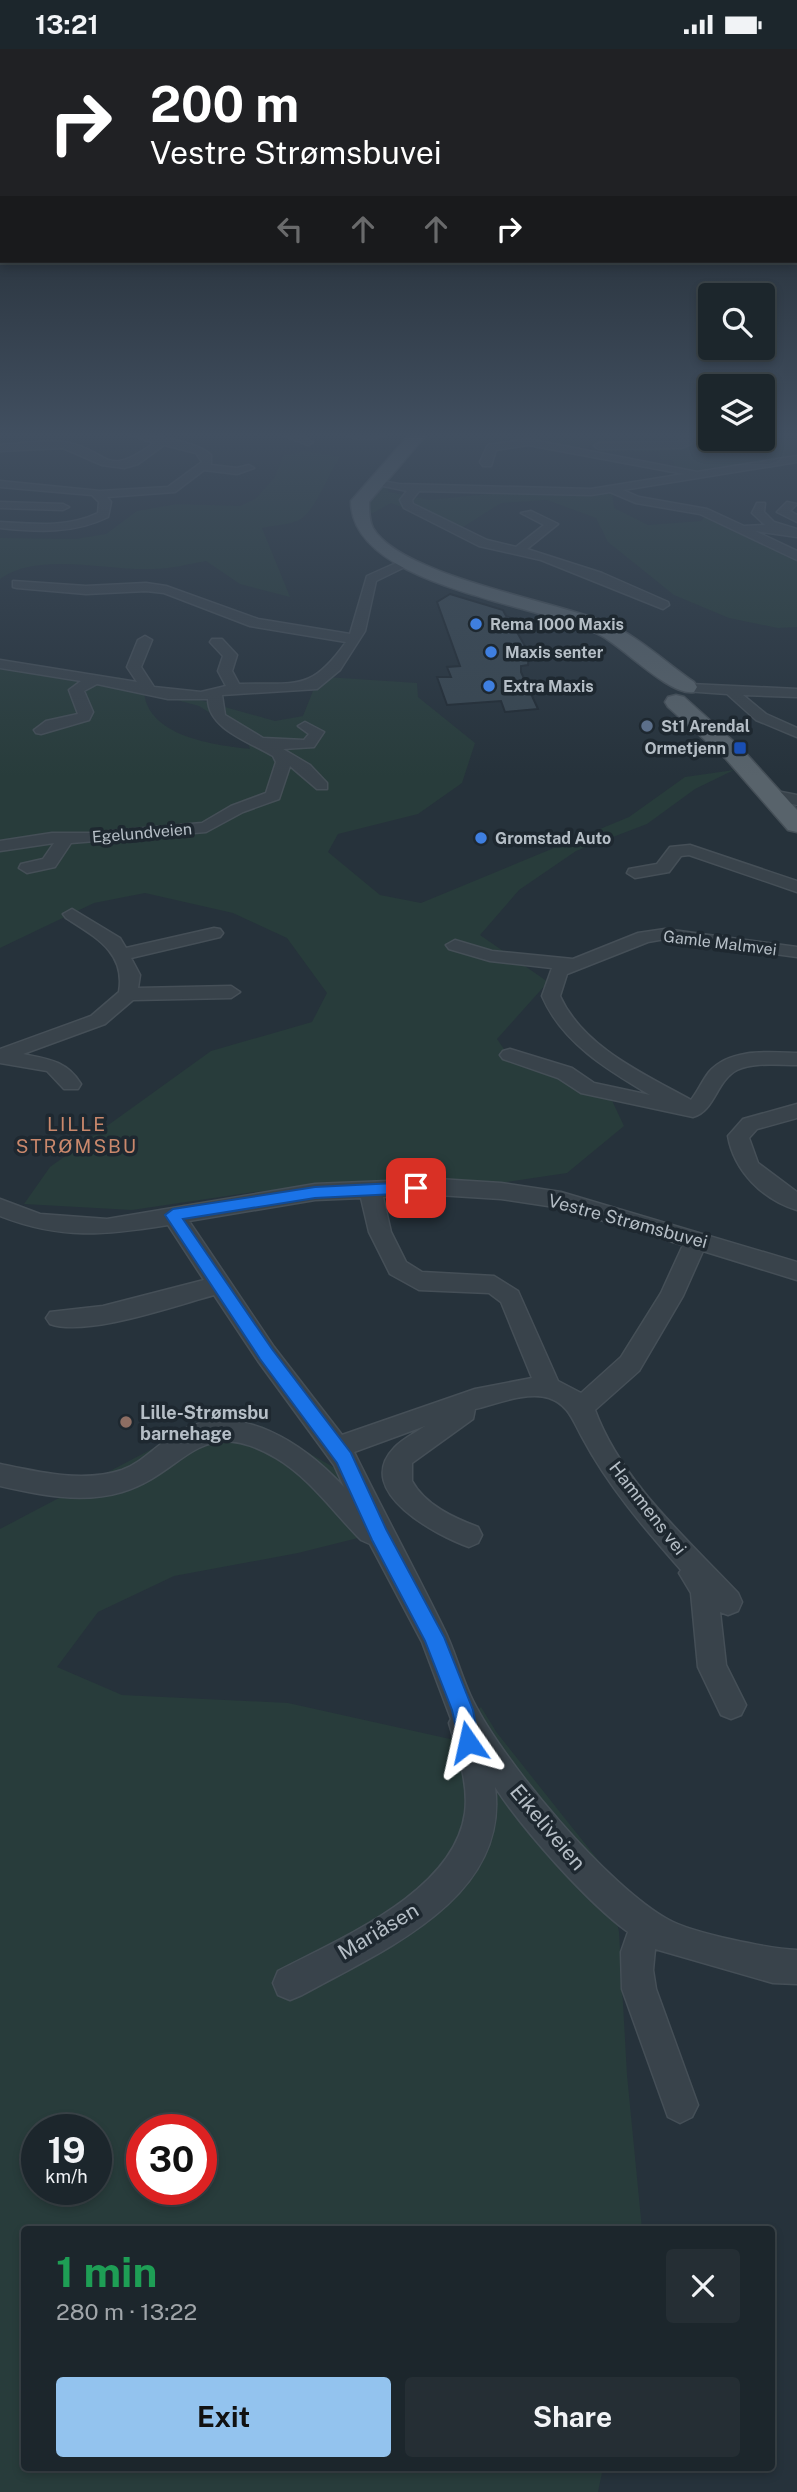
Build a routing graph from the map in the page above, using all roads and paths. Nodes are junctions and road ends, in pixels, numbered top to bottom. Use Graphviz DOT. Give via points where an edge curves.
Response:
graph roads {
  1 [pos="384,549"];
  2 [pos="515,549"];
  3 [pos="780,549"];
  4 [pos="519,550"];
  5 [pos="797,557"];
  6 [pos="409,562"];
  7 [pos="17,583"];
  8 [pos="663,605"];
  9 [pos="354,639"];
  10 [pos="145,640"];
  11 [pos="217,642"];
  12 [pos="0,664"];
  13 [pos="95,679"];
  14 [pos="234,688"];
  15 [pos="149,690"];
  16 [pos="732,691"];
  17 [pos="797,693"];
  18 [pos="215,694"];
  19 [pos="684,694"];
  20 [pos="305,726"];
  21 [pos="41,730"];
  22 [pos="797,733"];
  23 [pos="251,739"];
  24 [pos="280,754"];
  25 [pos="322,786"];
  26 [pos="771,795"];
  27 [pos="797,800"];
  28 [pos="797,825"];
  29 [pos="66,838"];
  30 [pos="0,846"];
  31 [pos="27,868"];
  32 [pos="635,873"];
  33 [pos="797,887"];
  34 [pos="72,915"];
  35 [pos="214,933"];
  36 [pos="455,945"];
  37 [pos="797,952"];
  38 [pos="121,955"];
  39 [pos="570,964"];
  40 [pos="231,992"];
  41 [pos="128,994"];
  42 [pos="510,1055"];
  43 [pos="0,1057"];
  44 [pos="797,1059"];
  45 [pos="71,1084"];
  46 [pos="693,1110"];
  47 [pos="797,1111"];
  48 [pos="370,1189"];
  49 [pos="797,1202"];
  50 [pos="0,1207"];
  51 [pos="173,1215"];
  52 [pos="697,1240"];
  53 [pos="797,1271"];
  54 [pos="220,1285"];
  55 [pos="58,1318"];
  56 [pos="549,1388"];
  57 [pos="497,1393"];
  58 [pos="582,1407"];
  59 [pos="336,1448"];
  60 [pos="0,1475"];
  61 [pos="379,1534"];
  62 [pos="469,1535"];
  63 [pos="681,1552"];
  64 [pos="728,1601"];
  65 [pos="731,1705"];
  66 [pos="462,1710"];
  67 [pos="650,1928"];
  68 [pos="797,1967"];
  69 [pos="290,1983"];
  70 [pos="680,2105"];
  1 -- 6 [label="main road"];
  2 -- 4 [label="street"];
  3 -- 5 [label="street"];
  4 -- 8 [label="street" via="598,576"];
  6 -- 9 [label="street" via="371,579 363,600 364,625"];
  6 -- 19 [label="main road" via="447,580 595,626 648,656 662,678"];
  7 -- 9 [label="street" via="86,590 158,589 255,623"];
  9 -- 14 [label="street" via="335,667 312,686"];
  10 -- 15 [label="street" via="134,667"];
  11 -- 14 [label="street" via="230,655 225,671"];
  12 -- 13 [label="street"];
  13 -- 15 [label="street"];
  13 -- 21 [label="street" via="76,690 84,717"];
  14 -- 18 [label="street"];
  15 -- 18 [label="street" via="185,697"];
  16 -- 17 [label="street"];
  16 -- 19 [label="street"];
  16 -- 22 [label="street" via="770,724"];
  18 -- 23 [label="street" via="219,718"];
  19 -- 26 [label="main road"];
  20 -- 23 [label="street" via="317,732 309,744 290,746"];
  23 -- 24 [label="street"];
  24 -- 25 [label="street" via="305,768"];
  24 -- 29 [label="street, Egelundveien" via="284,762 273,796 211,825"];
  26 -- 27 [label="street"];
  26 -- 28 [label="main road"];
  29 -- 30 [label="street, Egelundveien"];
  29 -- 31 [label="street" via="49,863"];
  32 -- 33 [label="street" via="663,868 676,851 690,851"];
  34 -- 38 [label="street" via="114,942"];
  35 -- 38 [label="street"];
  36 -- 39 [label="street" via="490,956"];
  37 -- 39 [label="street, Gamle Malmvei" via="681,936 644,937"];
  38 -- 41 [label="street" via="131,975"];
  39 -- 46 [label="street" via="559,971 551,996 564,1022 600,1052"];
  40 -- 41 [label="street"];
  41 -- 43 [label="street" via="98,1020"];
  42 -- 46 [label="street" via="565,1073 588,1088"];
  43 -- 45 [label="street" via="53,1066"];
  44 -- 46 [label="street" via="735,1063 720,1072 706,1099"];
  47 -- 49 [label="street" via="750,1123 738,1136 740,1154 752,1173"];
  48 -- 51 [label="street, Vestre Strømsbuvei" via="315,1192"];
  48 -- 52 [label="street, Vestre Strømsbuvei" via="451,1188 561,1200"];
  48 -- 56 [label="street" via="380,1231 398,1268 419,1281 480,1283 502,1290 524,1324"];
  50 -- 51 [label="street, Vestre Strømsbuvei" via="38,1221 68,1225 118,1226"];
  51 -- 54 [label="street, Eikeliveien"];
  52 -- 53 [label="street, Vestre Strømsbuvei"];
  52 -- 58 [label="street" via="671,1296 630,1364"];
  54 -- 55 [label="street" via="103,1315"];
  54 -- 59 [label="street, Eikeliveien"];
  56 -- 57 [label="street"];
  56 -- 58 [label="street"];
  57 -- 59 [label="street"];
  57 -- 62 [label="street" via="448,1422 397,1463 402,1487 412,1503 432,1521"];
  58 -- 63 [label="street, Hammens vei" via="598,1444"];
  59 -- 61 [label="street, Eikeliveien"];
  60 -- 61 [label="street, Eikeliveien" via="49,1486 96,1487 146,1471 191,1437 236,1434 267,1441 295,1457 370,1532"];
  61 -- 66 [label="street, Eikeliveien" via="434,1637"];
  63 -- 64 [label="street, Hammens vei"];
  63 -- 65 [label="street" via="704,1590 712,1667"];
  66 -- 67 [label="street, Eikeliveien" via="520,1798 553,1837 618,1905"];
  66 -- 69 [label="street, Mariåsen" via="482,1814 471,1852 451,1880 419,1909"];
  67 -- 68 [label="street, Eikeliveien" via="663,1936 773,1966"];
  67 -- 70 [label="street" via="637,1949 636,1983 674,2076"];
}
